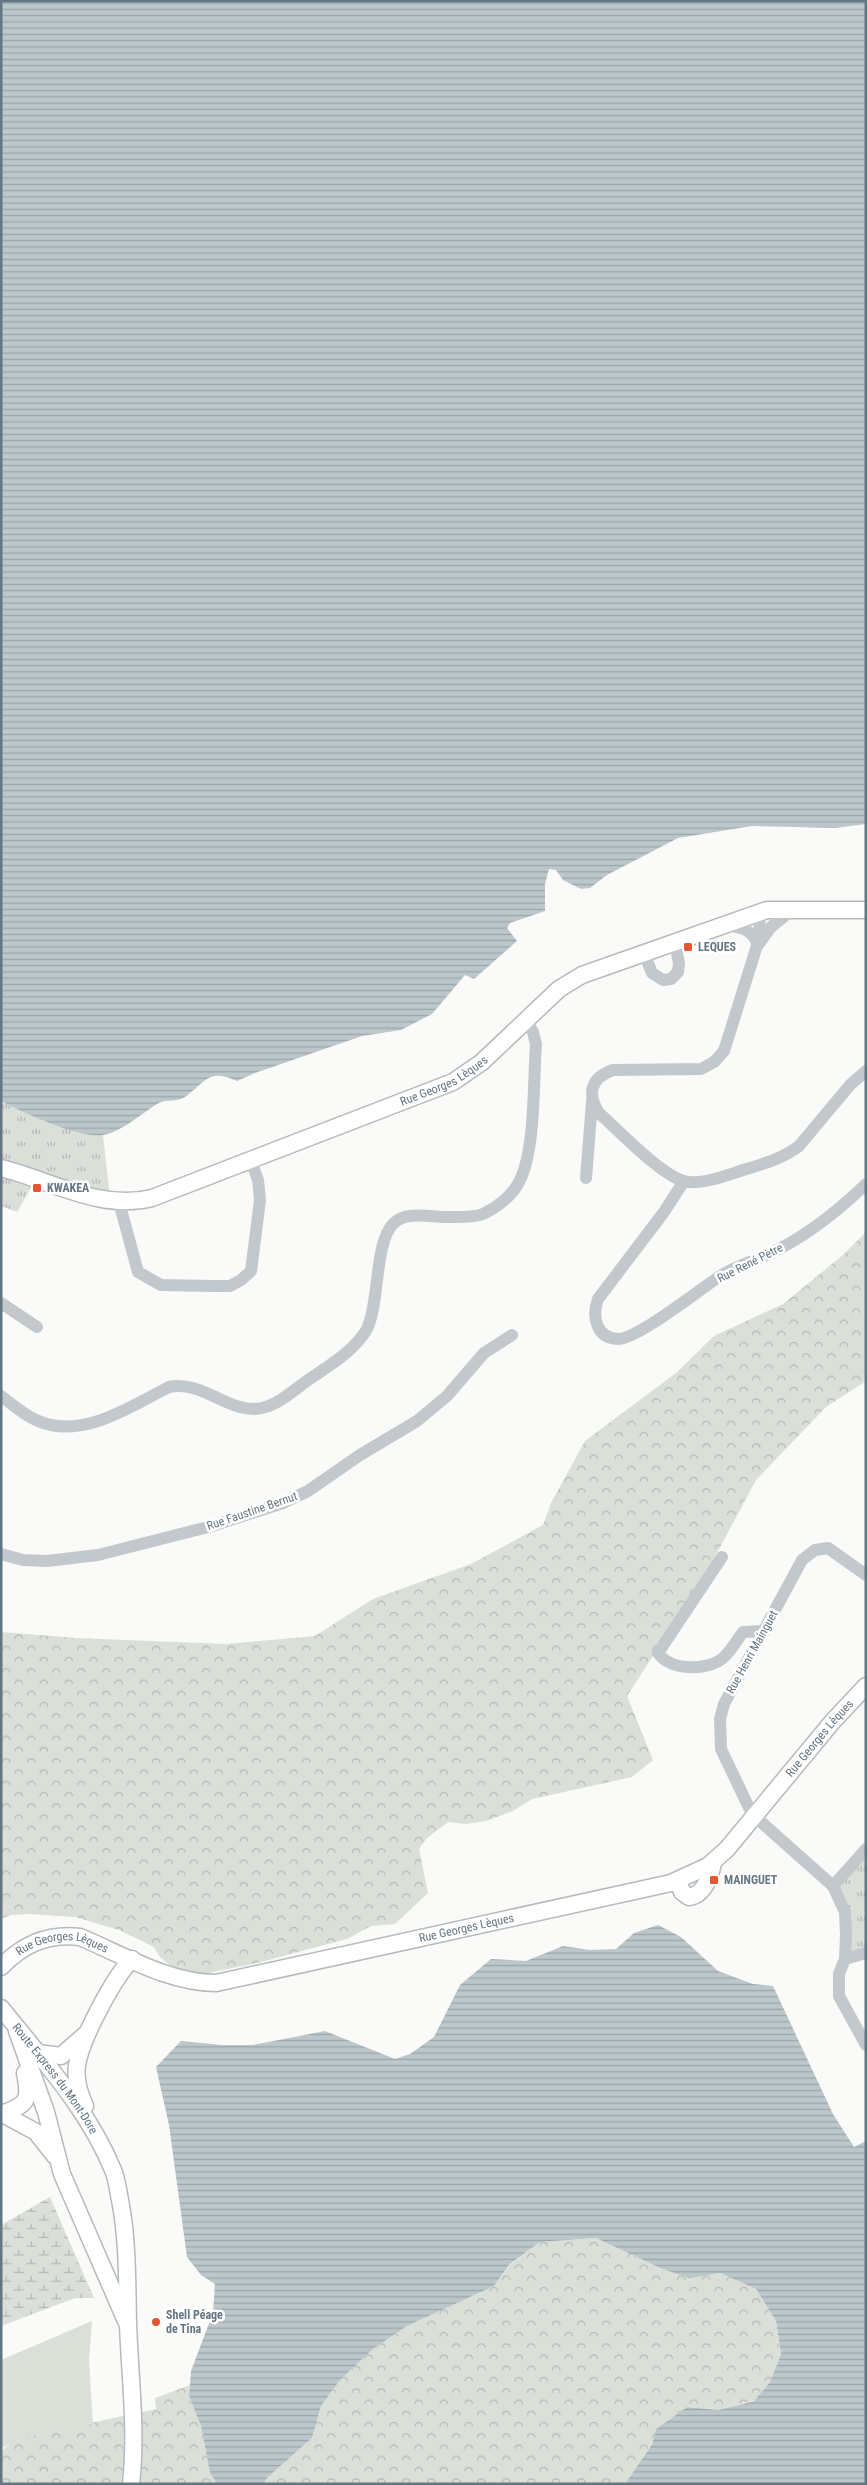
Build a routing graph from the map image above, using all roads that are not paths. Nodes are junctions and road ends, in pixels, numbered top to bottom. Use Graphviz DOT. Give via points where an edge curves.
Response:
graph roads {
  1 [pos="793,909"];
  2 [pos="866,910"];
  3 [pos="759,913"];
  4 [pos="726,925"];
  5 [pos="675,943"];
  6 [pos="758,945"];
  7 [pos="644,953"];
  8 [pos="526,1020"];
  9 [pos="866,1071"];
  10 [pos="592,1102"];
  11 [pos="251,1161"];
  12 [pos="1,1168"];
  13 [pos="586,1178"];
  14 [pos="684,1181"];
  15 [pos="866,1184"];
  16 [pos="119,1202"];
  17 [pos="1,1304"];
  18 [pos="37,1327"];
  19 [pos="512,1335"];
  20 [pos="1,1396"];
  21 [pos="1,1554"];
  22 [pos="722,1557"];
  23 [pos="866,1576"];
  24 [pos="765,1631"];
  25 [pos="866,1686"];
  26 [pos="754,1817"];
  27 [pos="866,1849"];
  28 [pos="833,1886"];
  29 [pos="866,1953"];
  30 [pos="126,1956"];
  31 [pos="844,1959"];
  32 [pos="1,1967"];
  33 [pos="1,2008"];
  34 [pos="87,2034"];
  35 [pos="866,2045"];
  36 [pos="31,2054"];
  37 [pos="3,2113"];
  38 [pos="94,2129"];
  39 [pos="62,2174"];
  40 [pos="128,2324"];
  41 [pos="131,2484"];
  1 -- 2 [label="main road, Rue Georges Lèques"];
  1 -- 3 [label="main road, Rue Georges Lèques"];
  1 -- 6 [label="street" via="770,927"];
  3 -- 4 [label="main road, Rue Georges Lèques"];
  3 -- 6 [label="street" via="761,931"];
  4 -- 5 [label="main road, Rue Georges Lèques"];
  4 -- 6 [label="street" via="746,929"];
  5 -- 7 [label="main road, Rue Georges Lèques"];
  5 -- 7 [label="street" via="679,963 678,972 672,978 663,980 652,973"];
  6 -- 10 [label="street" via="729,1039 714,1062 701,1069 613,1070 596,1080"];
  7 -- 8 [label="main road, Rue Georges Lèques" via="568,982"];
  8 -- 11 [label="main road, Rue Georges Lèques" via="482,1062 454,1082"];
  8 -- 20 [label="street" via="536,1044 527,1159 518,1184 497,1206 481,1215 409,1216 394,1223 384,1241 368,1326 354,1346 318,1374 266,1407 242,1408 182,1384 97,1421 67,1428 35,1420"];
  9 -- 14 [label="street" via="791,1153 715,1179"];
  10 -- 13 [label="street"];
  10 -- 14 [label="street" via="599,1113 650,1158"];
  11 -- 16 [label="main road, Rue Georges Lèques" via="152,1198"];
  11 -- 16 [label="street" via="258,1180 260,1200 255,1256 251,1271 230,1286 161,1285 138,1272"];
  12 -- 16 [label="main road, Rue Georges Lèques"];
  14 -- 15 [label="street, Rue René Pètre" via="598,1299 594,1310 596,1325 601,1332 619,1339 633,1333 670,1312 722,1275 795,1239 829,1217"];
  17 -- 18 [label="street"];
  19 -- 21 [label="street, Rue Faustine Bernut" via="484,1354 448,1396 417,1421 308,1491 283,1503 212,1526 89,1556 47,1561 22,1560"];
  22 -- 24 [label="street" via="658,1653 661,1658 682,1666 703,1667 723,1658 743,1632"];
  23 -- 24 [label="street, Rue Henri Mainguet" via="828,1548 815,1550 802,1560"];
  24 -- 26 [label="street, Rue Henri Mainguet" via="724,1704 720,1719 721,1749"];
  25 -- 26 [label="main road, Rue Georges Lèques"];
  26 -- 28 [label="street"];
  26 -- 30 [label="main road, Rue Georges Lèques" via="713,1862 678,1881 216,1983 166,1975"];
  27 -- 28 [label="street"];
  28 -- 31 [label="street" via="845,1912"];
  29 -- 31 [label="street"];
  30 -- 32 [label="main road, Rue Georges Lèques" via="80,1937 55,1936 42,1938 26,1947"];
  30 -- 34 [label="main road" via="120,1974"];
  31 -- 35 [label="street" via="839,1974 839,1996"];
  33 -- 36 [label="main road, Route Express du Mont-Dore" via="16,2026"];
  34 -- 36 [label="main road" via="61,2056"];
  34 -- 38 [label="main road" via="77,2064 76,2086"];
  36 -- 37 [label="main road" via="29,2093 25,2102"];
  36 -- 38 [label="main road, Route Express du Mont-Dore"];
  36 -- 39 [label="main road, Route Express du Mont-Dore"];
  37 -- 39 [label="main road" via="36,2132 56,2157"];
  38 -- 40 [label="main road, Route Express du Mont-Dore" via="114,2172 123,2216 129,2275"];
  39 -- 40 [label="main road, Route Express du Mont-Dore"];
  40 -- 41 [label="main road, Route Express du Mont-Dore" via="134,2439"];
}
